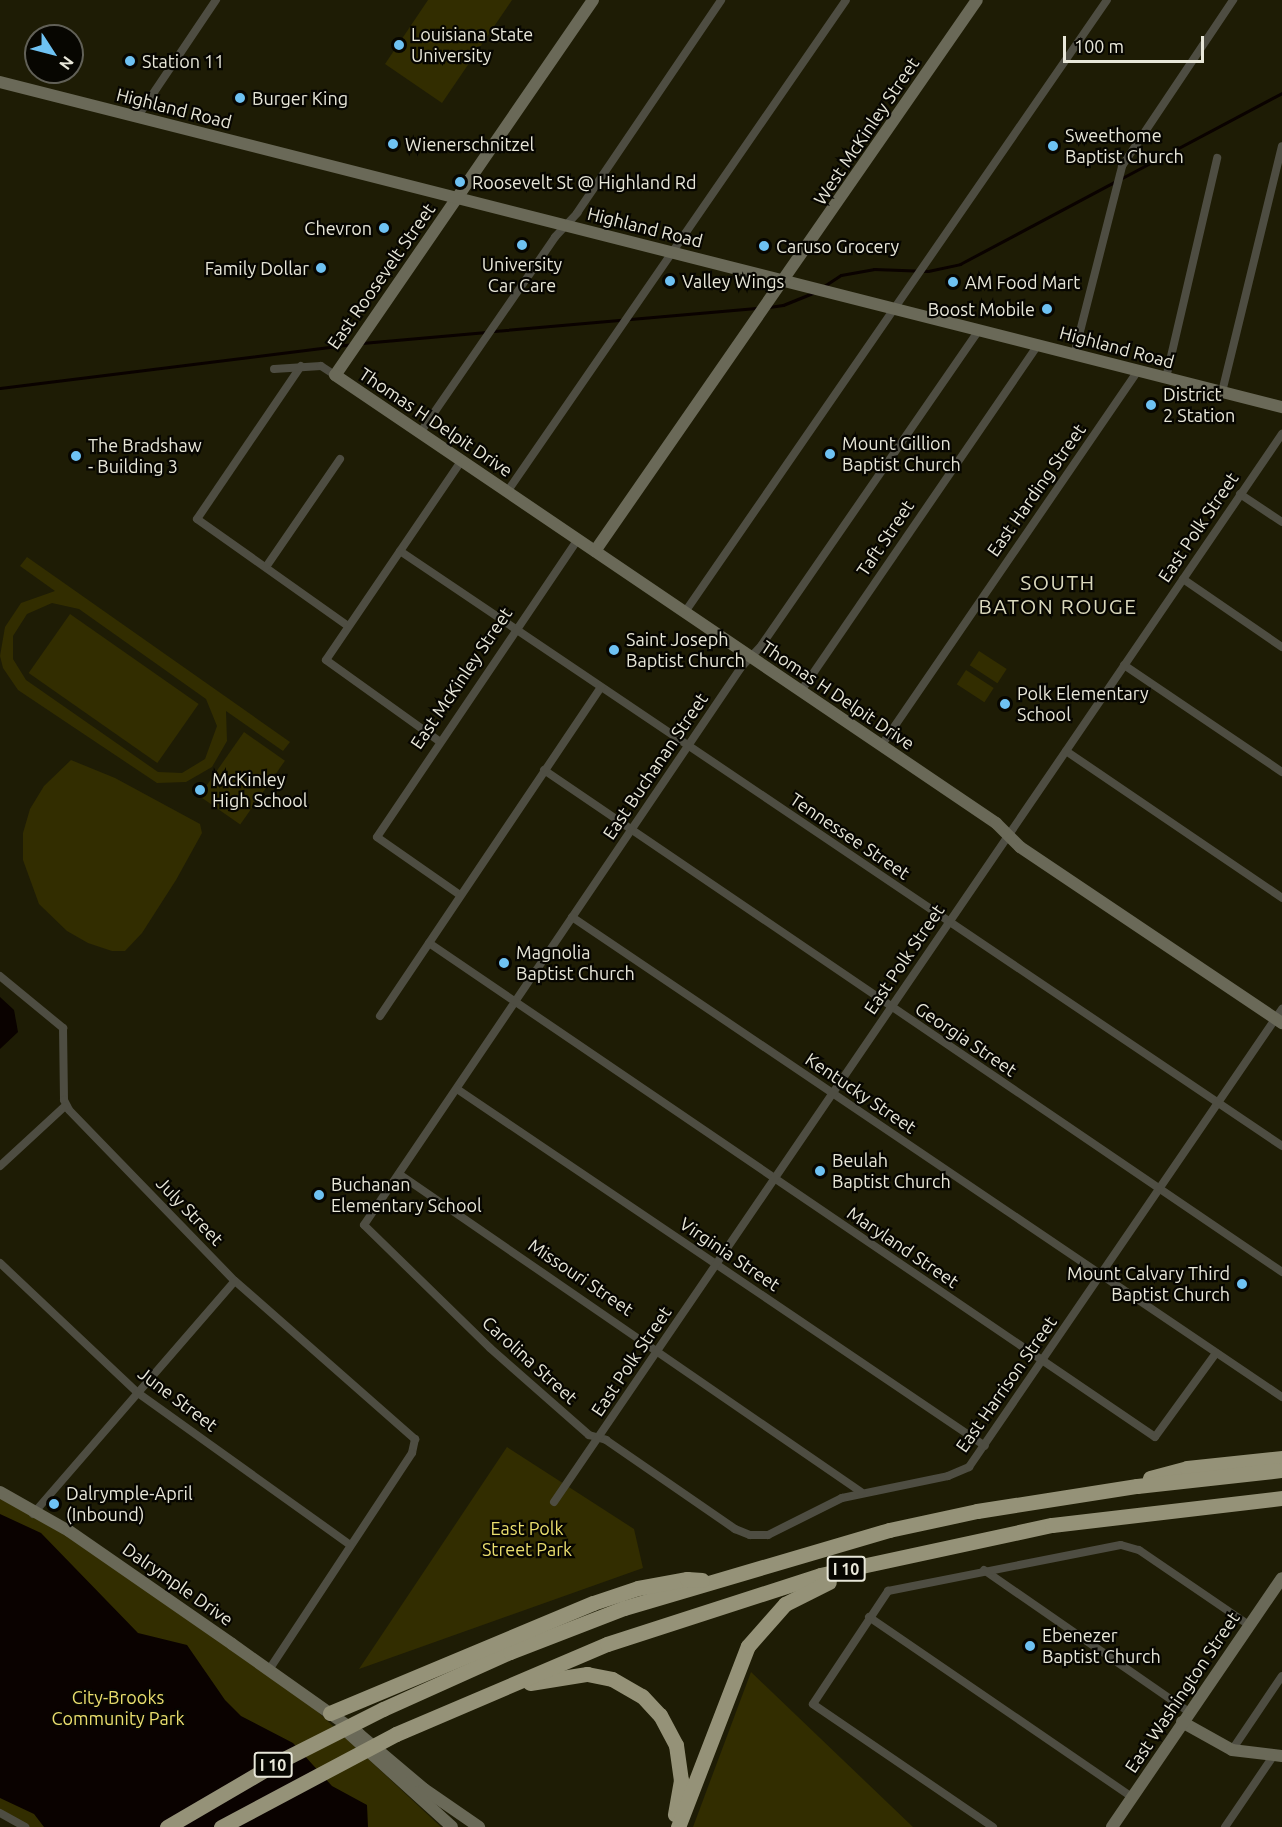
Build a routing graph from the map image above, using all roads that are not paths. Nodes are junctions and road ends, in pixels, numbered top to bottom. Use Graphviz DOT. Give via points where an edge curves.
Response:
graph roads {
  1 [pos="216,0"];
  2 [pos="593,0"];
  3 [pos="721,0"];
  4 [pos="846,0"];
  5 [pos="977,0"];
  6 [pos="1107,0"];
  7 [pos="1233,0"];
  8 [pos="0,82"];
  9 [pos="138,116"];
  10 [pos="1282,146"];
  11 [pos="1217,158"];
  12 [pos="1278,179"];
  13 [pos="458,198"];
  14 [pos="566,225"];
  15 [pos="672,253"];
  16 [pos="789,282"];
  17 [pos="895,309"];
  18 [pos="979,330"];
  19 [pos="1038,345"];
  20 [pos="1074,355"];
  21 [pos="301,366"];
  22 [pos="274,369"];
  23 [pos="1138,371"];
  24 [pos="335,375"];
  25 [pos="1166,378"];
  26 [pos="1222,392"];
  27 [pos="1282,407"];
  28 [pos="420,433"];
  29 [pos="1282,434"];
  30 [pos="340,459"];
  31 [pos="461,461"];
  32 [pos="507,492"];
  33 [pos="1240,494"];
  34 [pos="1282,522"];
  35 [pos="577,540"];
  36 [pos="400,551"];
  37 [pos="595,551"];
  38 [pos="266,567"];
  39 [pos="1183,579"];
  40 [pos="685,612"];
  41 [pos="348,626"];
  42 [pos="516,629"];
  43 [pos="1282,647"];
  44 [pos="751,657"];
  45 [pos="1124,665"];
  46 [pos="602,687"];
  47 [pos="801,691"];
  48 [pos="440,741"];
  49 [pos="688,746"];
  50 [pos="881,746"];
  51 [pos="1066,751"];
  52 [pos="544,770"];
  53 [pos="1282,772"];
  54 [pos="630,831"];
  55 [pos="1009,835"];
  56 [pos="460,895"];
  57 [pos="1282,898"];
  58 [pos="572,917"];
  59 [pos="949,923"];
  60 [pos="429,943"];
  61 [pos="0,976"];
  62 [pos="515,1002"];
  63 [pos="891,1009"];
  64 [pos="380,1016"];
  65 [pos="1280,1017"];
  66 [pos="456,1089"];
  67 [pos="833,1094"];
  68 [pos="1217,1102"];
  69 [pos="65,1106"];
  70 [pos="1282,1146"];
  71 [pos="0,1166"];
  72 [pos="399,1174"];
  73 [pos="774,1179"];
  74 [pos="1158,1188"];
  75 [pos="364,1225"];
  76 [pos="0,1263"];
  77 [pos="716,1264"];
  78 [pos="1282,1272"];
  79 [pos="1102,1275"];
  80 [pos="235,1281"];
  81 [pos="659,1350"];
  82 [pos="1216,1353"];
  83 [pos="1043,1362"];
  84 [pos="138,1393"];
  85 [pos="1282,1397"];
  86 [pos="599,1439"];
  87 [pos="985,1446"];
  88 [pos="1282,1458"];
  89 [pos="1249,1466"];
  90 [pos="1282,1470"];
  91 [pos="0,1492"];
  92 [pos="861,1492"];
  93 [pos="1282,1498"];
  94 [pos="554,1502"];
  95 [pos="33,1513"];
  96 [pos="750,1535"];
  97 [pos="350,1545"];
  98 [pos="902,1555"];
  99 [pos="984,1570"];
  100 [pos="1282,1578"];
  101 [pos="714,1581"];
  102 [pos="869,1617"];
  103 [pos="1249,1624"];
  104 [pos="269,1670"];
  105 [pos="1282,1676"];
  106 [pos="458,1705"];
  107 [pos="330,1713"];
  108 [pos="1186,1717"];
  109 [pos="1232,1750"];
  110 [pos="1278,1756"];
  111 [pos="1132,1797"];
  112 [pos="0,1813"];
  113 [pos="25,1827"];
  114 [pos="167,1827"];
  115 [pos="221,1827"];
  116 [pos="452,1827"];
  117 [pos="479,1827"];
  118 [pos="670,1827"];
  119 [pos="678,1827"];
  120 [pos="993,1827"];
  121 [pos="1112,1827"];
  122 [pos="1225,1827"];
  1 -- 9 [label="street"];
  2 -- 13 [label="street, East Roosevelt Street"];
  3 -- 14 [label="street"];
  4 -- 15 [label="street"];
  5 -- 16 [label="street, West McKinley Street"];
  6 -- 17 [label="street"];
  7 -- 20 [label="street" via="1130,150 1120,172"];
  8 -- 9 [label="street, Highland Road"];
  9 -- 13 [label="street, Highland Road"];
  10 -- 12 [label="street"];
  11 -- 25 [label="street"];
  12 -- 26 [label="street"];
  13 -- 14 [label="street, Highland Road"];
  13 -- 24 [label="street, East Roosevelt Street"];
  14 -- 15 [label="street, Highland Road"];
  14 -- 28 [label="street"];
  15 -- 16 [label="street, Highland Road"];
  15 -- 32 [label="street"];
  16 -- 17 [label="street, Highland Road"];
  16 -- 37 [label="street" via="772,295 754,319"];
  17 -- 18 [label="street, Highland Road"];
  17 -- 40 [label="street"];
  18 -- 19 [label="street, Highland Road"];
  18 -- 44 [label="street, East Buchanan Street"];
  19 -- 20 [label="street, Highland Road"];
  19 -- 47 [label="street, Taft Street"];
  20 -- 23 [label="street, Highland Road"];
  21 -- 22 [label="street, Thomas H Delpit Drive"];
  21 -- 24 [label="street, Thomas H Delpit Drive" via="321,366"];
  21 -- 38 [label="street" via="197,519"];
  23 -- 25 [label="street, Highland Road"];
  23 -- 50 [label="street, East Harding Street"];
  24 -- 28 [label="street, Thomas H Delpit Drive"];
  25 -- 26 [label="street, Highland Road"];
  26 -- 27 [label="street, Highland Road"];
  28 -- 31 [label="street, Thomas H Delpit Drive"];
  29 -- 33 [label="street, East Polk Street"];
  30 -- 38 [label="street"];
  31 -- 32 [label="street, Thomas H Delpit Drive"];
  31 -- 36 [label="street"];
  32 -- 35 [label="street, Thomas H Delpit Drive"];
  33 -- 34 [label="street"];
  33 -- 39 [label="street, East Polk Street"];
  35 -- 37 [label="street, Thomas H Delpit Drive"];
  35 -- 42 [label="street, East McKinley Street"];
  36 -- 41 [label="street"];
  36 -- 42 [label="street, Tennessee Street"];
  37 -- 40 [label="street, Thomas H Delpit Drive"];
  38 -- 41 [label="street"];
  39 -- 43 [label="street"];
  39 -- 45 [label="street, East Polk Street"];
  40 -- 44 [label="street, Thomas H Delpit Drive"];
  41 -- 48 [label="street" via="326,660"];
  42 -- 46 [label="street, Tennessee Street"];
  42 -- 48 [label="street, East McKinley Street"];
  44 -- 47 [label="street, Thomas H Delpit Drive"];
  44 -- 49 [label="street, East Buchanan Street"];
  45 -- 51 [label="street, East Polk Street"];
  45 -- 53 [label="street"];
  46 -- 49 [label="street, Tennessee Street"];
  46 -- 52 [label="street"];
  47 -- 50 [label="street, Thomas H Delpit Drive"];
  48 -- 56 [label="street, East McKinley Street" via="377,837"];
  49 -- 54 [label="street, East Buchanan Street"];
  49 -- 59 [label="street, Tennessee Street"];
  50 -- 55 [label="street, Thomas H Delpit Drive"];
  51 -- 55 [label="street, East Polk Street"];
  51 -- 57 [label="street"];
  52 -- 54 [label="street, Georgia Street"];
  52 -- 56 [label="street"];
  54 -- 58 [label="street, East Buchanan Street"];
  54 -- 63 [label="street, Georgia Street"];
  55 -- 59 [label="street, East Polk Street"];
  55 -- 65 [label="street, Thomas H Delpit Drive" via="1020,847"];
  56 -- 60 [label="street"];
  58 -- 62 [label="street, East Buchanan Street"];
  58 -- 67 [label="street, Kentucky Street"];
  59 -- 63 [label="street, East Polk Street"];
  59 -- 68 [label="street, Tennessee Street"];
  60 -- 62 [label="street, Maryland Street"];
  60 -- 64 [label="street"];
  61 -- 69 [label="street" via="63,1028"];
  62 -- 66 [label="street, East Buchanan Street"];
  62 -- 73 [label="street, Maryland Street"];
  63 -- 67 [label="street, East Polk Street"];
  63 -- 74 [label="street, Georgia Street"];
  65 -- 68 [label="street, East Harrison Street"];
  66 -- 72 [label="street, East Buchanan Street"];
  66 -- 77 [label="street, Virginia Street"];
  67 -- 73 [label="street, East Polk Street"];
  67 -- 79 [label="street, Kentucky Street"];
  68 -- 70 [label="street, Tennessee Street"];
  68 -- 74 [label="street, East Harrison Street"];
  69 -- 71 [label="street"];
  69 -- 80 [label="street, July Street"];
  72 -- 75 [label="street, East Buchanan Street"];
  72 -- 81 [label="street, Missouri Street"];
  73 -- 77 [label="street, East Polk Street"];
  73 -- 83 [label="street, Maryland Street"];
  74 -- 78 [label="street, Georgia Street"];
  74 -- 79 [label="street, East Harrison Street"];
  75 -- 86 [label="street, Carolina Street" via="514,1370 589,1435"];
  76 -- 84 [label="street, June Street"];
  77 -- 81 [label="street, East Polk Street"];
  77 -- 87 [label="street, Virginia Street"];
  79 -- 82 [label="street, Kentucky Street"];
  79 -- 83 [label="street, East Harrison Street"];
  80 -- 84 [label="street"];
  80 -- 97 [label="street, July Street" via="416,1442"];
  81 -- 86 [label="street, East Polk Street"];
  81 -- 92 [label="street, Missouri Street"];
  82 -- 83 [label="street, Maryland Street" via="1155,1437"];
  82 -- 85 [label="street, Kentucky Street"];
  83 -- 87 [label="street, East Harrison Street"];
  84 -- 95 [label="street"];
  84 -- 97 [label="street, June Street"];
  86 -- 94 [label="street, East Polk Street"];
  86 -- 96 [label="street, Carolina Street" via="728,1525"];
  87 -- 92 [label="street, East Harrison Street" via="960,1472"];
  88 -- 89 [label="highway"];
  89 -- 90 [label="highway"];
  89 -- 101 [label="highway, I 10" via="1157,1474 1137,1486 921,1522"];
  91 -- 95 [label="street, Dalrymple Drive"];
  92 -- 96 [label="street, East Harrison Street" via="821,1507 768,1535"];
  93 -- 98 [label="highway, I 10" via="1052,1525"];
  95 -- 104 [label="street, Dalrymple Drive"];
  97 -- 104 [label="street"];
  98 -- 106 [label="highway, I 10" via="718,1605 607,1644"];
  98 -- 119 [label="highway" via="802,1593 762,1627 737,1670"];
  99 -- 102 [label="street" via="888,1591"];
  99 -- 103 [label="street" via="1121,1545 1139,1550"];
  99 -- 108 [label="street"];
  100 -- 103 [label="street, East Washington Street"];
  101 -- 107 [label="highway" via="687,1579 614,1596 497,1640"];
  101 -- 114 [label="highway, I 10, bridge" via="575,1626 383,1709 271,1766"];
  102 -- 111 [label="street"];
  102 -- 120 [label="street" via="813,1704"];
  103 -- 108 [label="street, East Washington Street"];
  104 -- 107 [label="street, Dalrymple Drive"];
  105 -- 109 [label="street"];
  106 -- 115 [label="highway, I 10, bridge"];
  106 -- 118 [label="highway" via="568,1675 596,1675 628,1687 660,1714 676,1745 681,1780"];
  107 -- 116 [label="street, Dalrymple Drive" via="354,1740"];
  107 -- 117 [label="street, Dalrymple Drive"];
  108 -- 109 [label="street"];
  108 -- 111 [label="street, East Washington Street"];
  109 -- 110 [label="street"];
  110 -- 122 [label="street"];
  111 -- 121 [label="street, East Washington Street"];
  112 -- 113 [label="street"];
}
